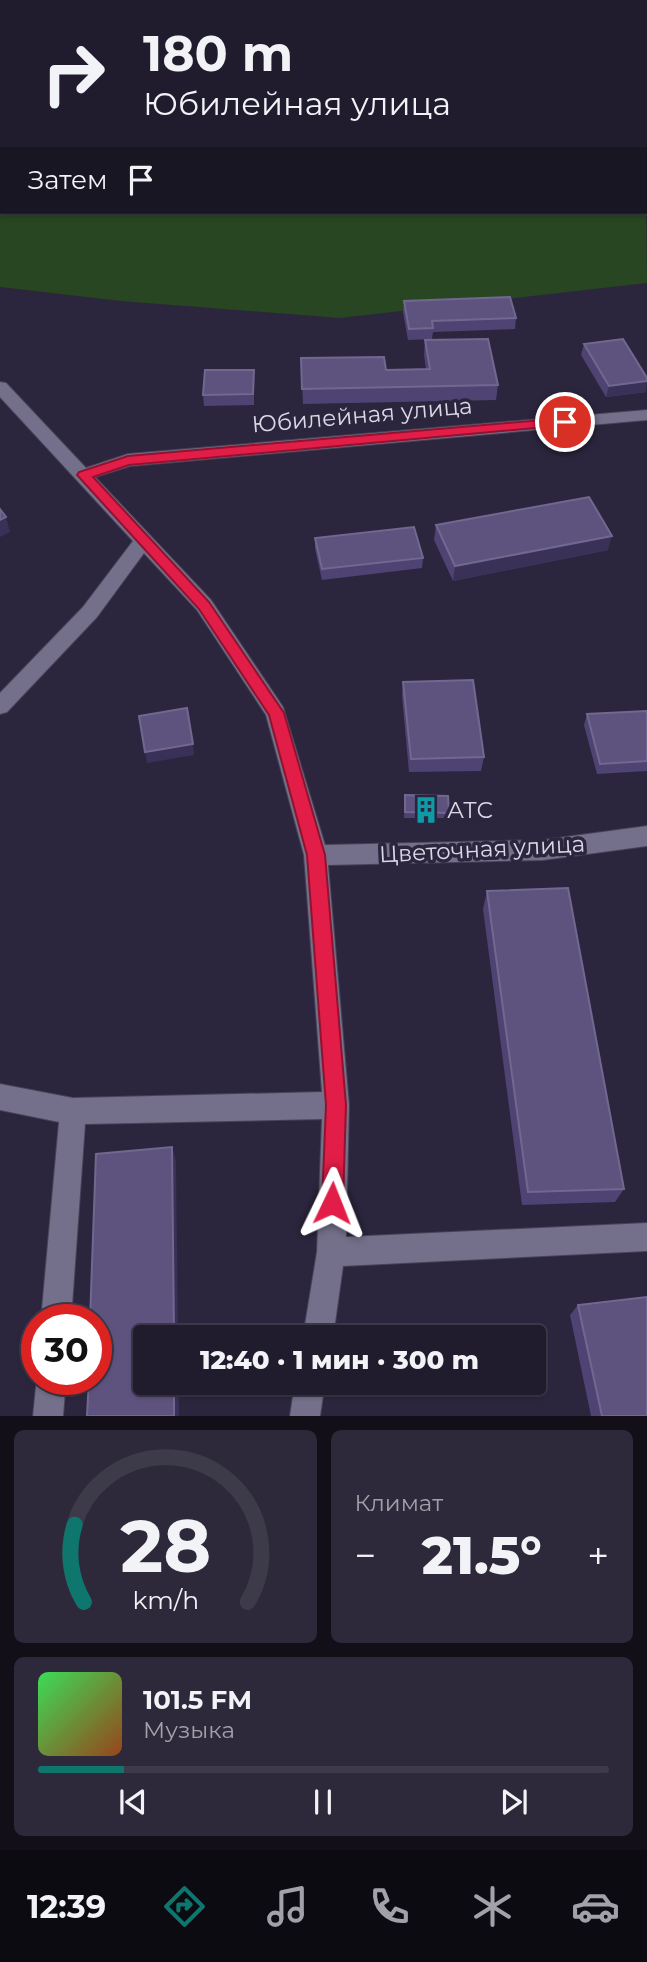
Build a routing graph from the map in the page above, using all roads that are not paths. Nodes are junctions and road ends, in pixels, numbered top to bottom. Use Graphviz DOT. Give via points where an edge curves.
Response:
graph roads {
  1 [pos="0,387"];
  2 [pos="647,415"];
  3 [pos="83,475"];
  4 [pos="144,540"];
  5 [pos="0,706"];
  6 [pos="647,836"];
  7 [pos="316,855"];
  8 [pos="0,1097"];
  9 [pos="336,1105"];
  10 [pos="73,1111"];
  11 [pos="647,1237"];
  12 [pos="331,1252"];
  13 [pos="57,1304"];
  14 [pos="320,1325"];
  15 [pos="50,1395"];
  16 [pos="308,1395"];
  17 [pos="48,1416"];
  18 [pos="305,1416"];
  1 -- 3 [label="street"];
  2 -- 3 [label="street, Юбилейная улица" via="128,460"];
  3 -- 4 [label="street"];
  4 -- 5 [label="street" via="90,612"];
  4 -- 7 [label="street" via="204,606 276,713"];
  6 -- 7 [label="street, Цветочная улица" via="543,850"];
  7 -- 9 [label="street"];
  8 -- 10 [label="street"];
  9 -- 10 [label="street"];
  9 -- 12 [label="street"];
  10 -- 13 [label="street"];
  11 -- 12 [label="street"];
  12 -- 14 [label="street"];
  15 -- 17 [label="street"];
  16 -- 18 [label="street"];
}
